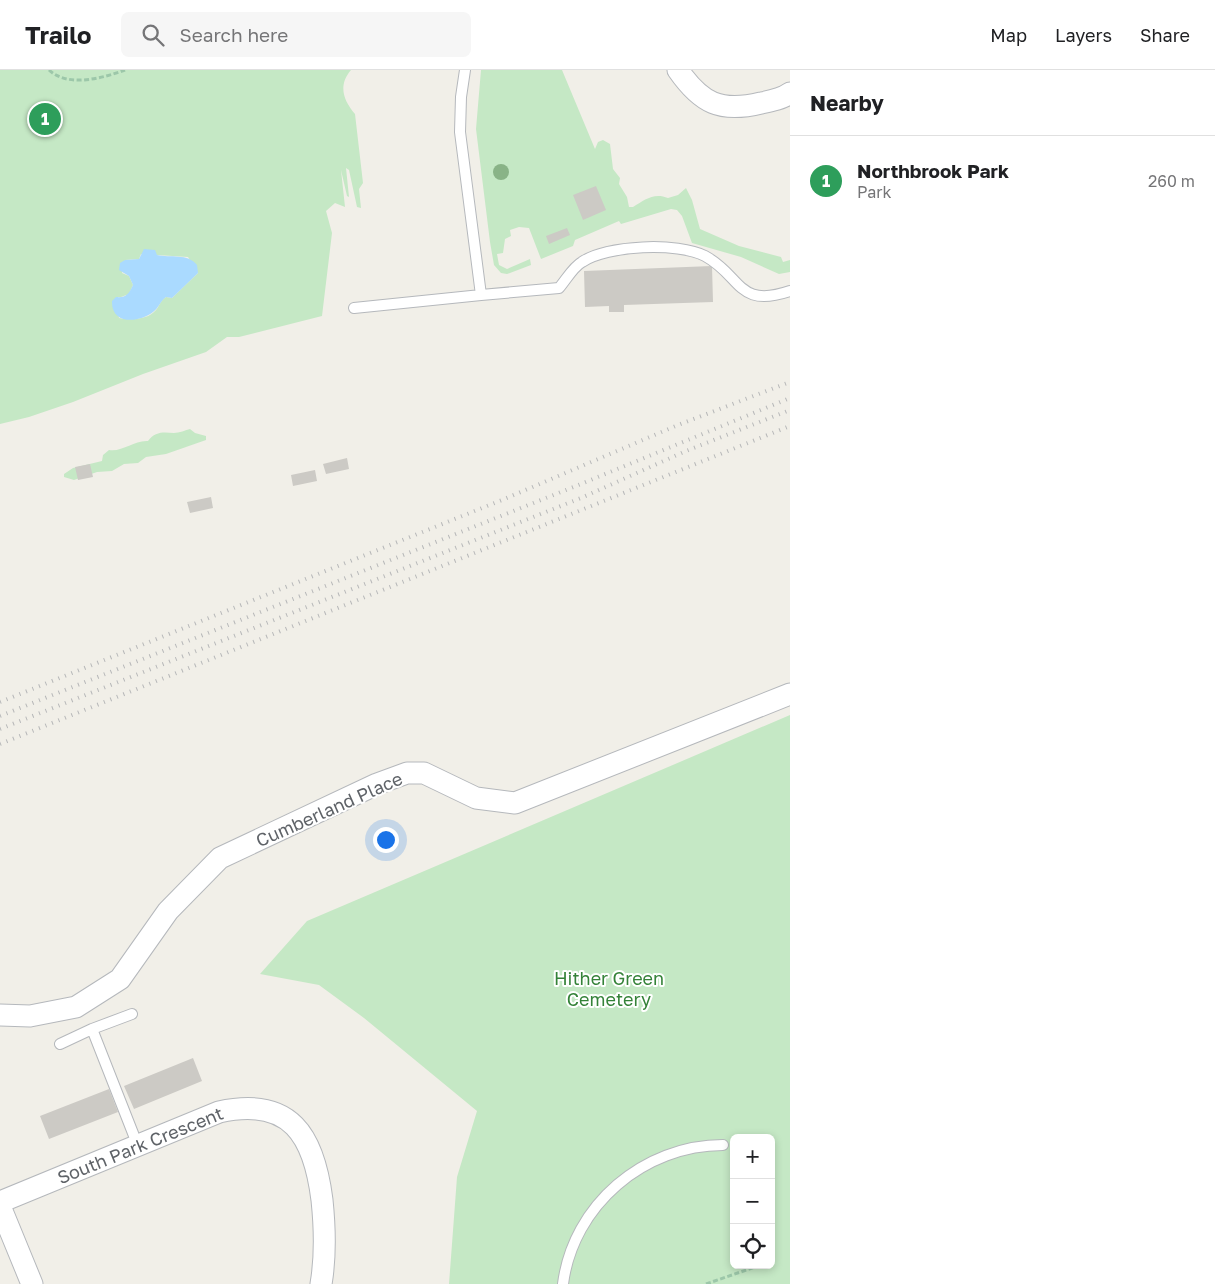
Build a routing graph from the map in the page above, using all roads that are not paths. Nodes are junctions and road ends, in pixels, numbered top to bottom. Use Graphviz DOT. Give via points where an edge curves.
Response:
graph roads {
  1 [pos="465,70"];
  2 [pos="678,70"];
  3 [pos="788,100"];
  4 [pos="790,291"];
  5 [pos="481,295"];
  6 [pos="354,308"];
  7 [pos="790,694"];
  8 [pos="132,1014"];
  9 [pos="0,1015"];
  10 [pos="92,1029"];
  11 [pos="60,1044"];
  12 [pos="723,1145"];
  13 [pos="138,1146"];
  14 [pos="0,1202"];
  15 [pos="0,1206"];
  16 [pos="32,1284"];
  17 [pos="321,1284"];
  18 [pos="563,1284"];
  1 -- 5 [label="lane" via="460,132"];
  2 -- 3 [label="street" via="692,89 720,106 750,106"];
  4 -- 5 [label="lane" via="768,297 752,295 739,287 719,264 703,255 663,246 599,254 580,262 559,288"];
  5 -- 6 [label="lane"];
  7 -- 9 [label="street, Cumberland Place" via="515,803 476,798 424,773 407,773 376,784 220,858 168,911 120,979 76,1007 30,1016"];
  8 -- 10 [label="lane"];
  10 -- 11 [label="lane"];
  10 -- 13 [label="lane"];
  12 -- 18 [label="lane" via="700,1145 677,1151 645,1164 620,1182 588,1215 566,1263"];
  13 -- 14 [label="street, South Park Crescent"];
  13 -- 17 [label="street, South Park Crescent" via="236,1108 265,1110 292,1124 303,1135 316,1161 326,1241"];
  15 -- 16 [label="street"];
}
